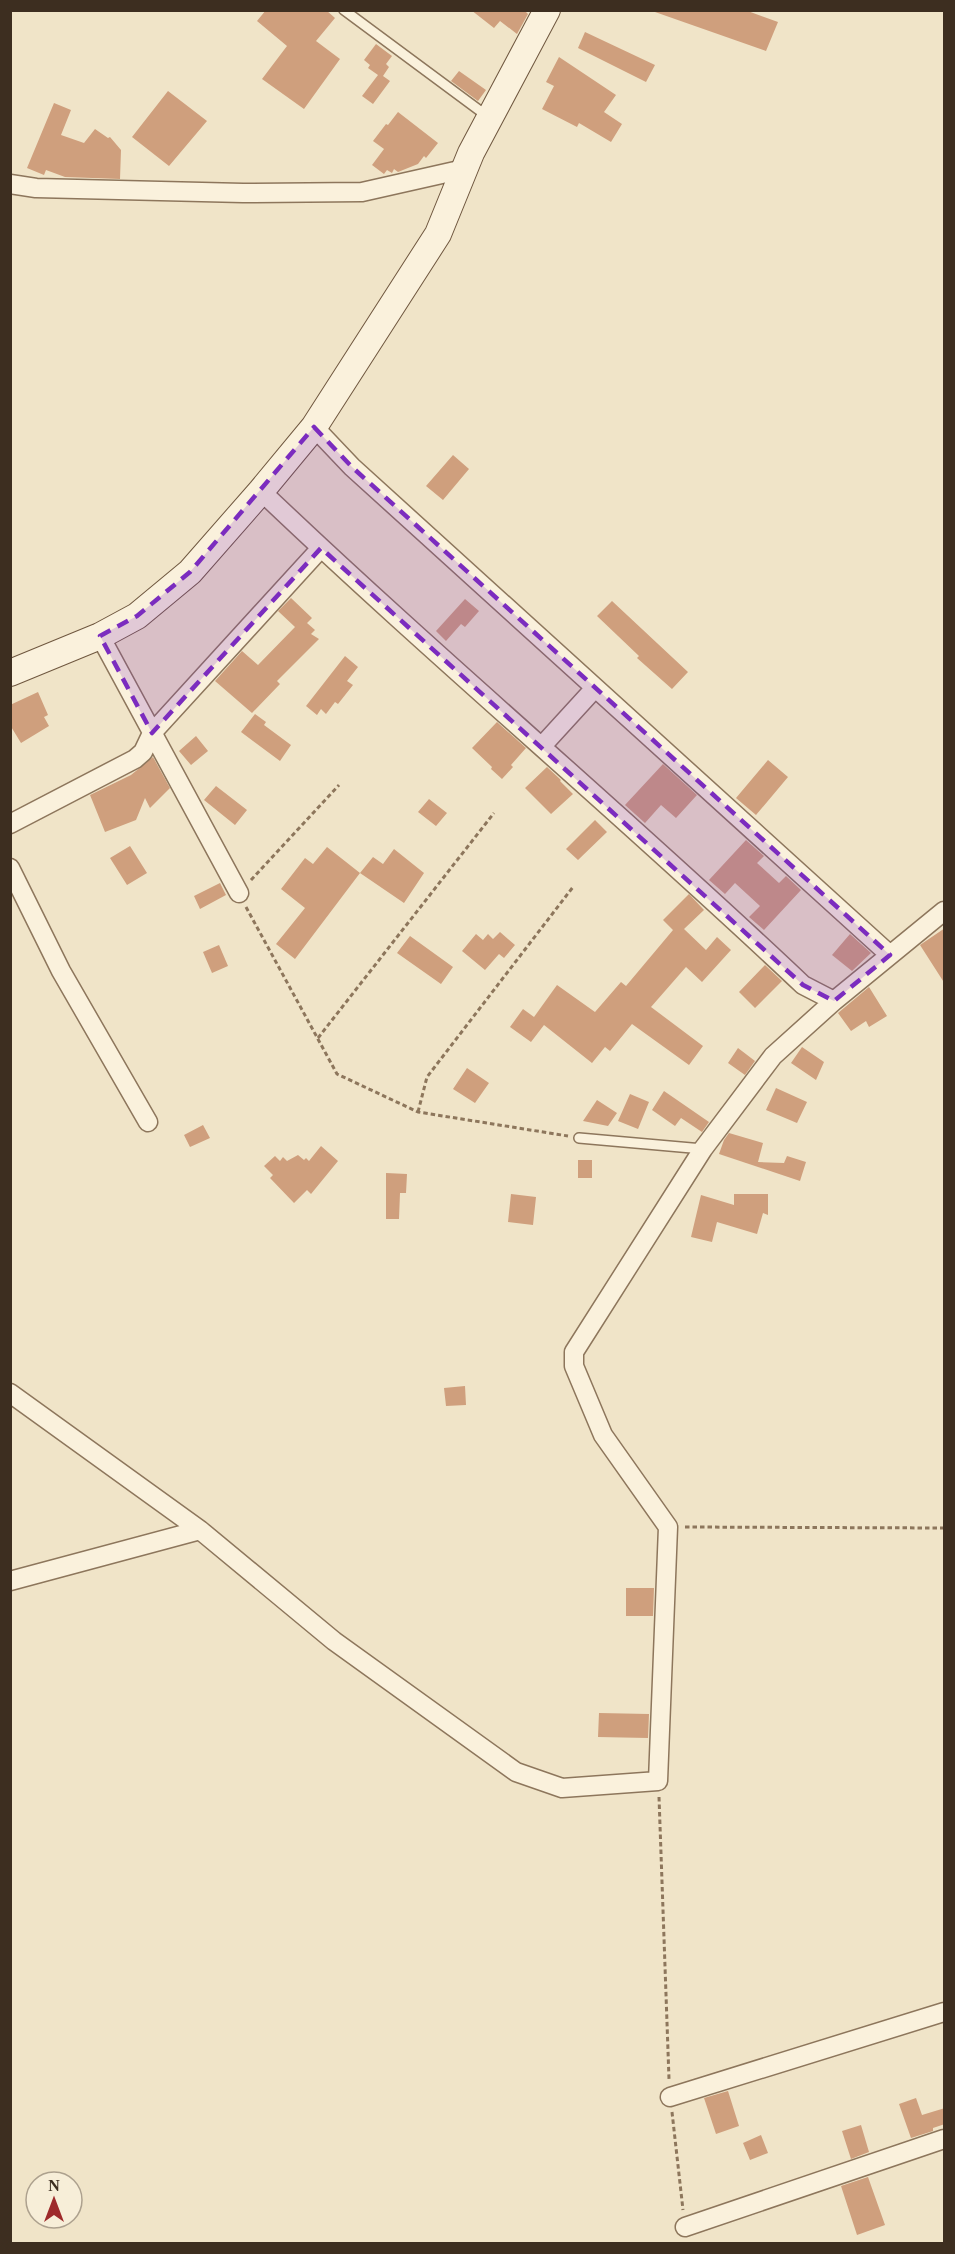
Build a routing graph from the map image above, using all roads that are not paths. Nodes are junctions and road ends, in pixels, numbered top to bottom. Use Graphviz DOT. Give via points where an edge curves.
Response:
graph roads {
  1 [pos="344,10"];
  2 [pos="542,15"];
  3 [pos="489,117"];
  4 [pos="464,170"];
  5 [pos="10,184"];
  6 [pos="314,427"];
  7 [pos="261,491"];
  8 [pos="321,548"];
  9 [pos="100,636"];
  10 [pos="10,673"];
  11 [pos="595,688"];
  12 [pos="152,733"];
  13 [pos="542,746"];
  14 [pos="10,824"];
  15 [pos="10,868"];
  16 [pos="239,893"];
  17 [pos="945,911"];
  18 [pos="890,955"];
  19 [pos="834,1001"];
  20 [pos="148,1122"];
  21 [pos="579,1138"];
  22 [pos="703,1149"];
  23 [pos="10,1393"];
  24 [pos="200,1530"];
  25 [pos="10,1581"];
  26 [pos="945,2012"];
  27 [pos="670,2097"];
  28 [pos="945,2139"];
  29 [pos="685,2227"];
  1 -- 3 [label="lane"];
  2 -- 3 [label="street"];
  3 -- 4 [label="street"];
  4 -- 5 [label="street" via="362,192 243,193"];
  4 -- 6 [label="street" via="438,234"];
  6 -- 7 [label="street"];
  6 -- 11 [label="street" via="352,467"];
  7 -- 8 [label="street"];
  7 -- 9 [label="street" via="190,572 137,616"];
  8 -- 12 [label="street"];
  8 -- 13 [label="street"];
  9 -- 10 [label="street"];
  9 -- 12 [label="street"];
  11 -- 13 [label="street"];
  11 -- 18 [label="street"];
  12 -- 14 [label="street" via="135,759"];
  12 -- 16 [label="street"];
  13 -- 19 [label="street" via="803,985"];
  15 -- 20 [label="street" via="61,971"];
  17 -- 18 [label="street"];
  18 -- 19 [label="street"];
  19 -- 22 [label="street" via="773,1056"];
  21 -- 22 [label="lane"];
  22 -- 24 [label="street" via="574,1352 574,1366 603,1435 668,1527 658,1780 562,1788 516,1772 334,1641"];
  23 -- 24 [label="street"];
  24 -- 25 [label="street"];
  26 -- 27 [label="street"];
  28 -- 29 [label="street"];
}
